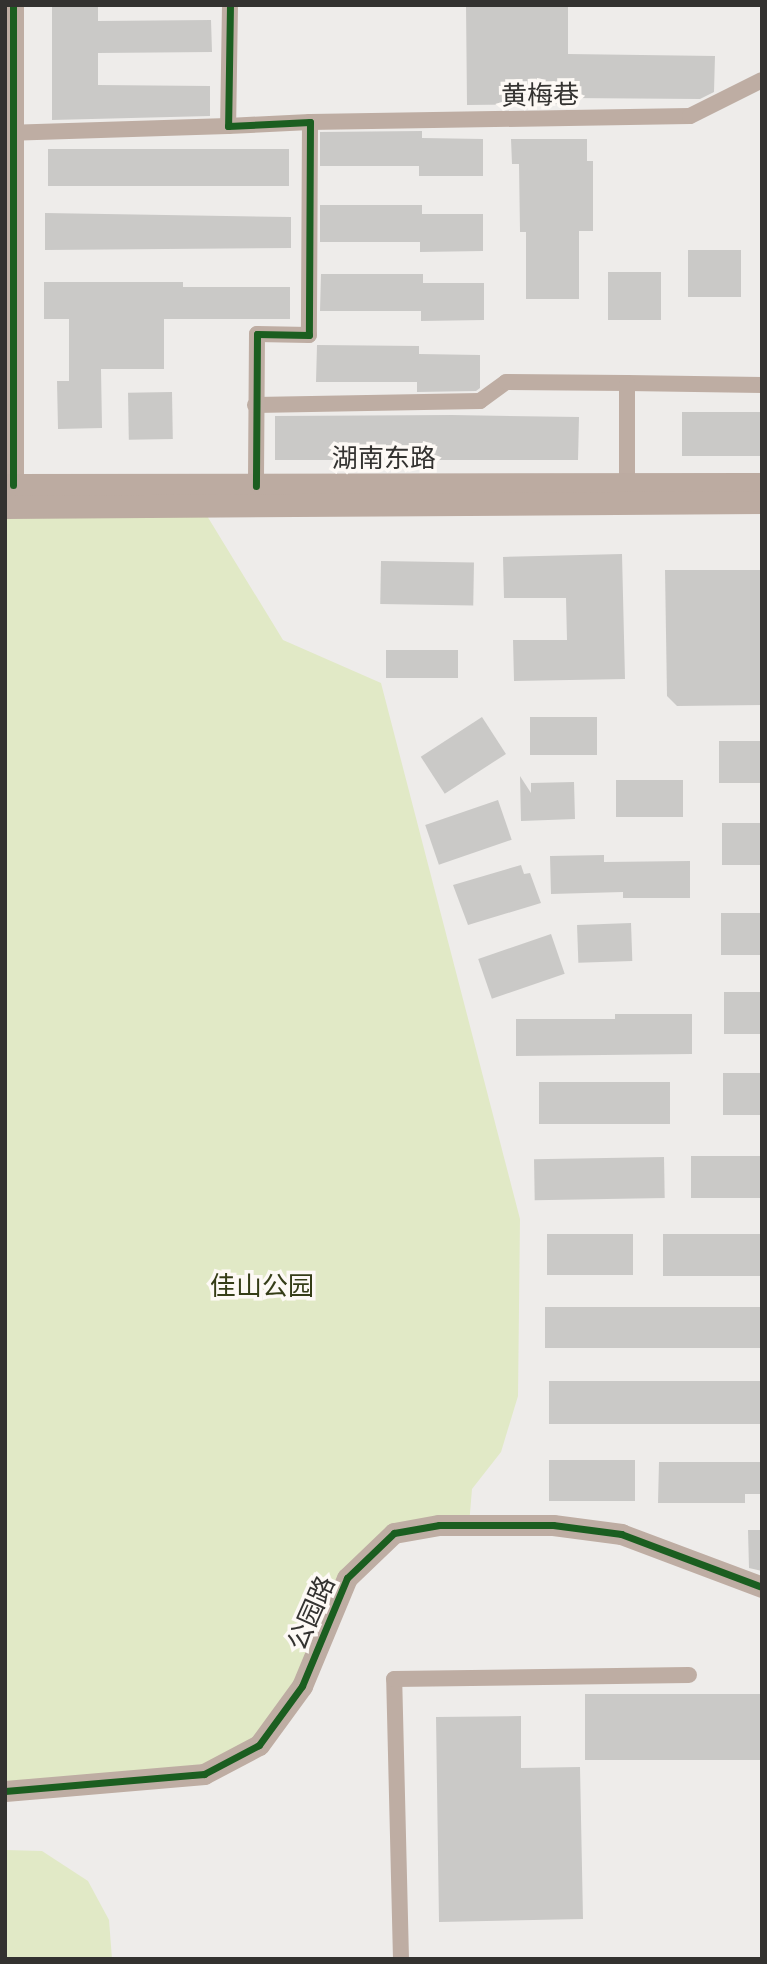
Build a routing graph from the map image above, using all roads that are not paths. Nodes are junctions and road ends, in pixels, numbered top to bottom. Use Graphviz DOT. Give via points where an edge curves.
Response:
graph roads {
  1 [pos="13,5"];
  2 [pos="230,5"];
  3 [pos="762,80"];
  4 [pos="310,122"];
  5 [pos="228,126"];
  6 [pos="9,133"];
  7 [pos="627,383"];
  8 [pos="762,385"];
  9 [pos="255,405"];
  10 [pos="762,484"];
  11 [pos="9,485"];
  12 [pos="256,486"];
  13 [pos="627,486"];
  14 [pos="762,502"];
  15 [pos="5,507"];
  16 [pos="762,1587"];
  17 [pos="689,1675"];
  18 [pos="5,1791"];
  19 [pos="401,1959"];
  1 -- 6 [label="street"];
  2 -- 5 [label="street"];
  3 -- 4 [label="street, 黄梅巷" via="690,116"];
  4 -- 5 [label="street, 黄梅巷"];
  4 -- 9 [label="street" via="309,335 257,334"];
  5 -- 6 [label="street"];
  6 -- 11 [label="street"];
  7 -- 8 [label="street"];
  7 -- 9 [label="street" via="506,382 480,401"];
  7 -- 13 [label="street"];
  9 -- 12 [label="street"];
  10 -- 13 [label="main road, 湖南东路"];
  11 -- 12 [label="main road, 湖南东路"];
  12 -- 13 [label="main road, 湖南东路"];
  14 -- 15 [label="main road"];
  16 -- 18 [label="street, 公园路" via="621,1534 553,1525 439,1525 394,1532 347,1578 302,1686 259,1745 204,1774"];
  17 -- 19 [label="street" via="394,1679"];
}
